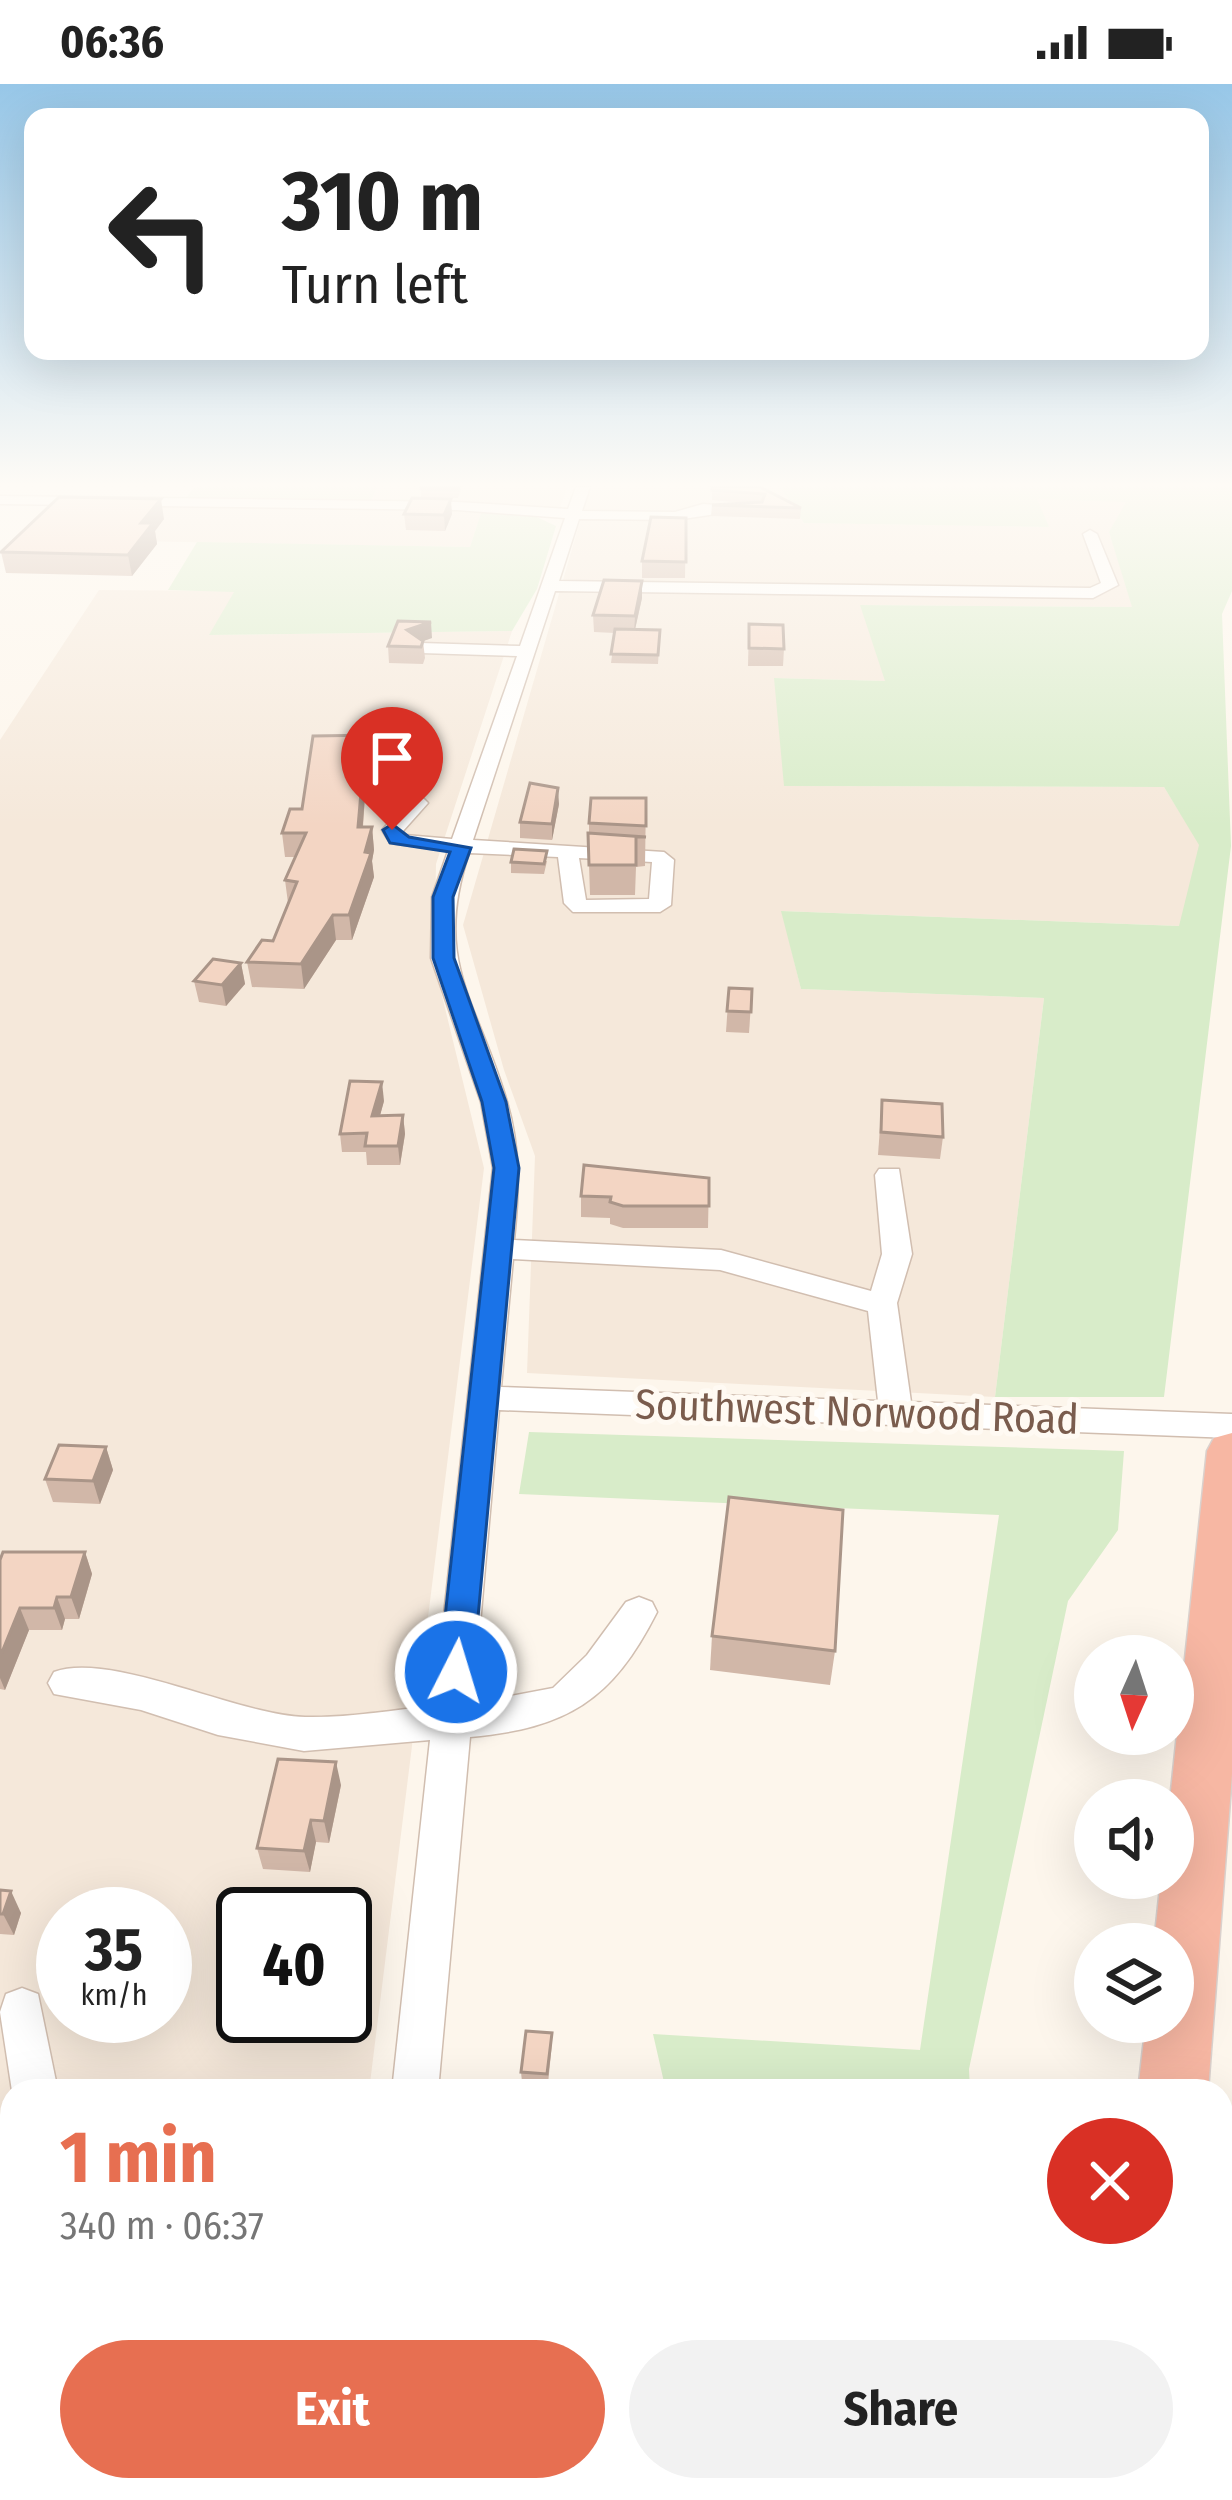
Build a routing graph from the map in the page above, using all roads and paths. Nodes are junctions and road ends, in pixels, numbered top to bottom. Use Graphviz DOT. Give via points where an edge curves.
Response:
graph roads {
  1 [pos="547,600"];
  2 [pos="421,648"];
  3 [pos="529,651"];
  4 [pos="387,794"];
  5 [pos="461,848"];
  6 [pos="568,854"];
  7 [pos="889,1175"];
  8 [pos="501,1249"];
  9 [pos="883,1303"];
  10 [pos="482,1398"];
  11 [pos="896,1413"];
  12 [pos="1232,1426"];
  13 [pos="1232,1451"];
  14 [pos="639,1612"];
  15 [pos="67,1683"];
  16 [pos="451,1718"];
  17 [pos="22,2010"];
  18 [pos="32,2079"];
  19 [pos="416,2079"];
  20 [pos="1174,2079"];
  1 -- 3 [label="street"];
  2 -- 3 [label="street"];
  3 -- 5 [label="street"];
  4 -- 5 [label="street" via="418,803 392,830 397,839"];
  5 -- 6 [label="street"];
  5 -- 8 [label="street" via="443,897 443,958 494,1102 507,1168"];
  6 -- 6 [label="street" via="657,856 660,905 581,907"];
  7 -- 9 [label="street" via="897,1254"];
  8 -- 9 [label="street" via="721,1260"];
  8 -- 10 [label="street"];
  9 -- 11 [label="street"];
  10 -- 11 [label="street, Southwest Norwood Road"];
  10 -- 16 [label="street"];
  11 -- 12 [label="street, Southwest Norwood Road"];
  13 -- 20 [label="highway"];
  14 -- 16 [label="street" via="565,1701 507,1717"];
  15 -- 16 [label="street" via="304,1733"];
  16 -- 19 [label="street"];
  17 -- 18 [label="street"];
}
